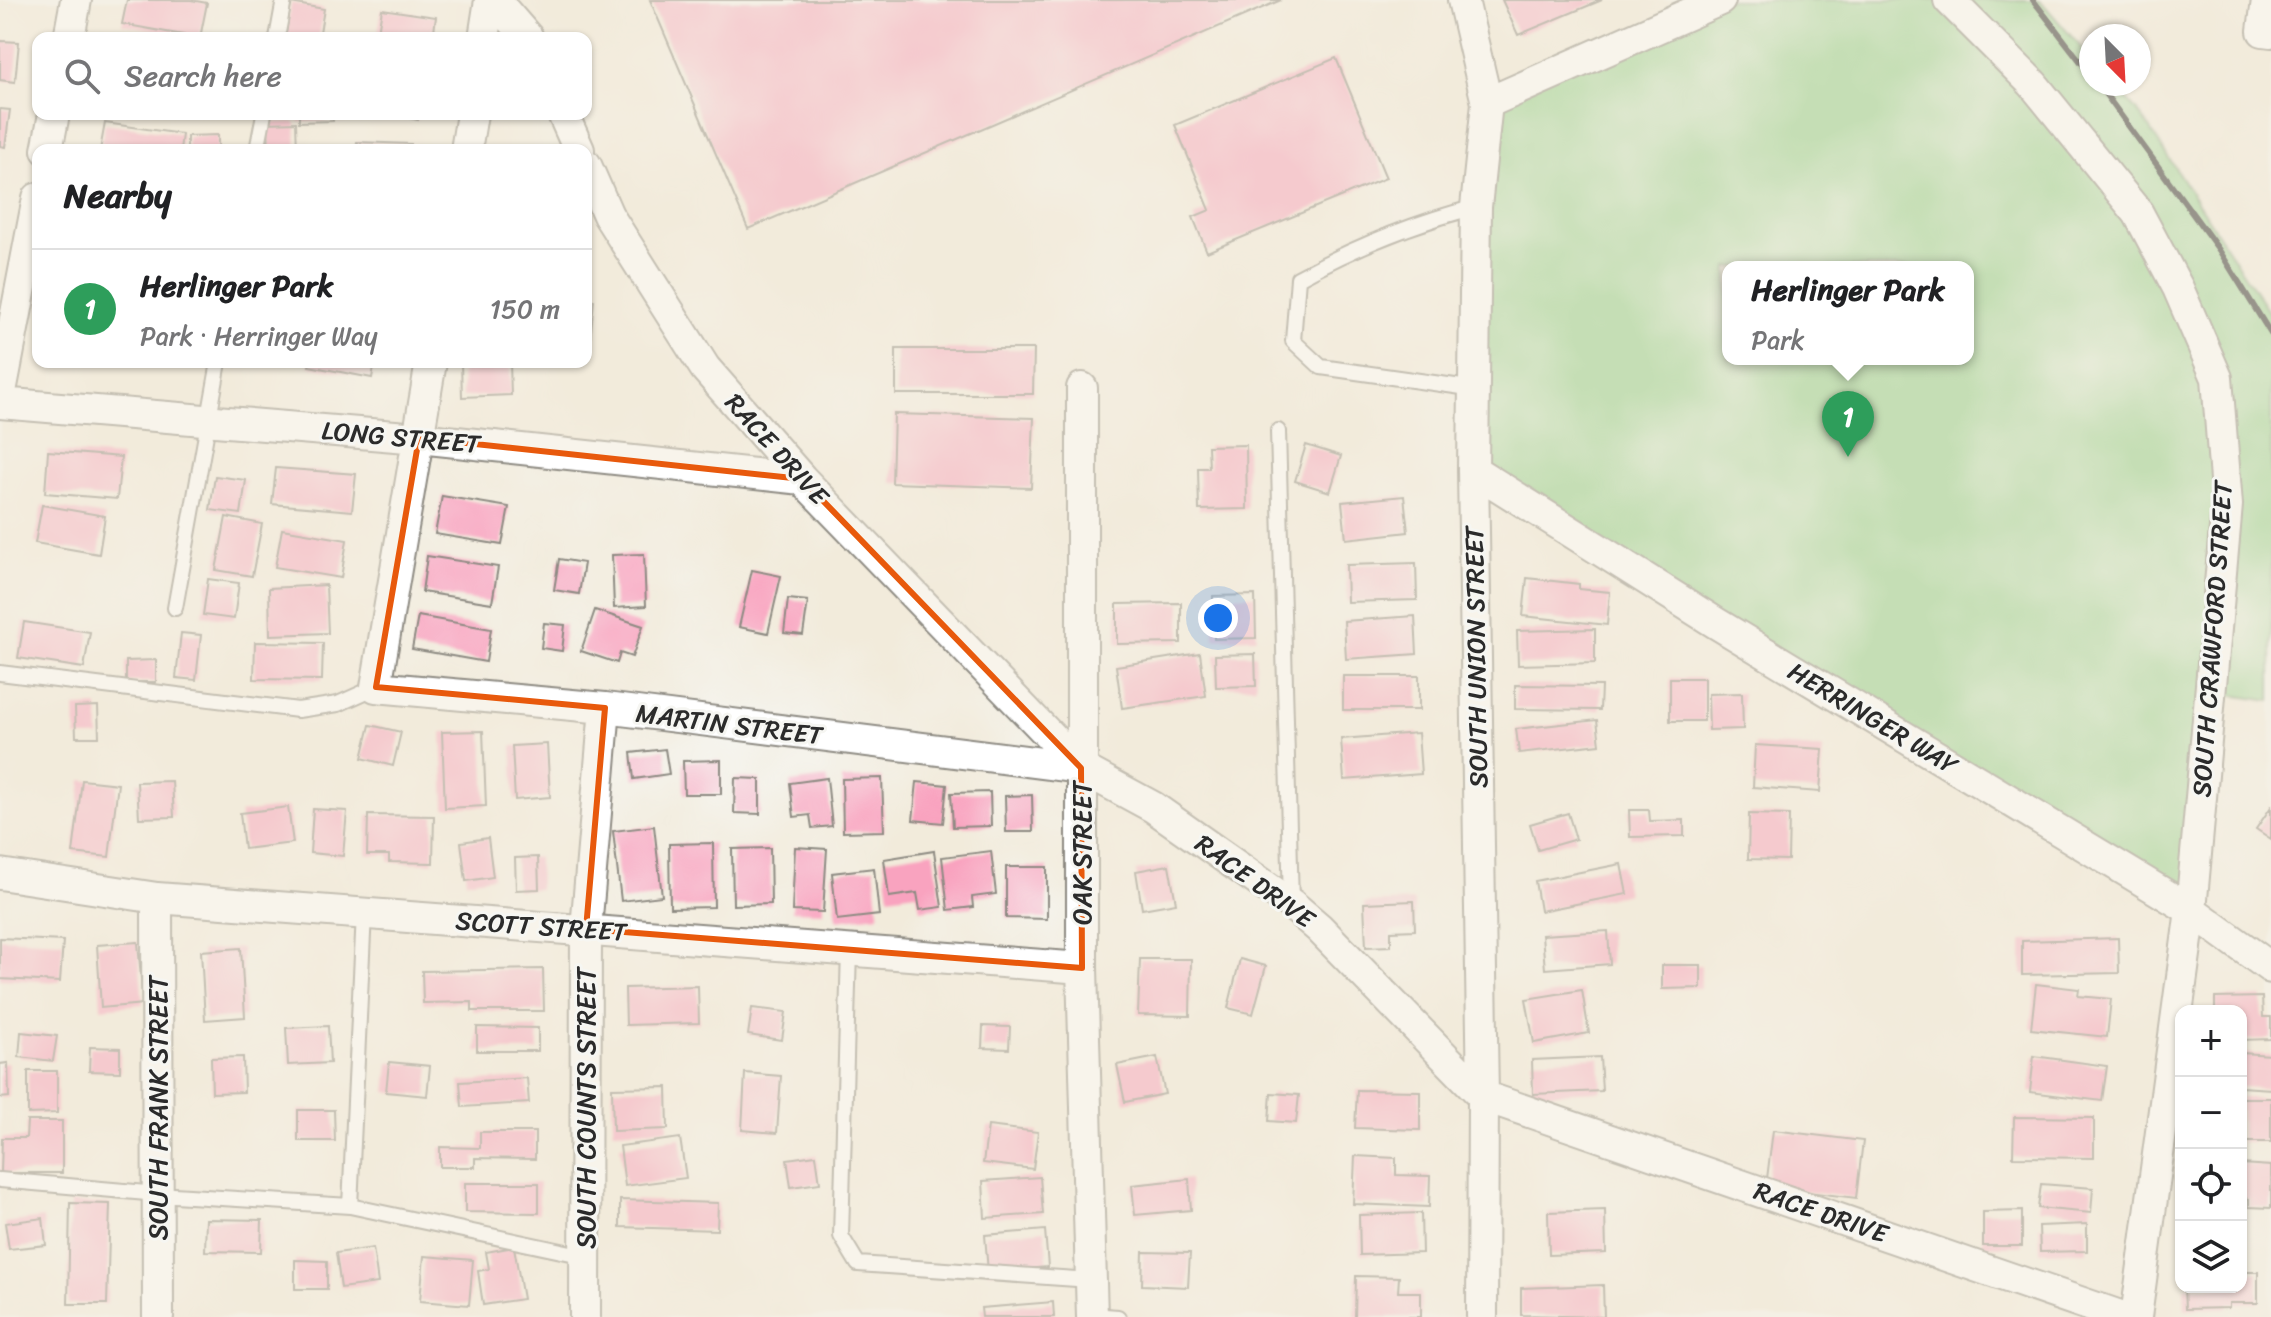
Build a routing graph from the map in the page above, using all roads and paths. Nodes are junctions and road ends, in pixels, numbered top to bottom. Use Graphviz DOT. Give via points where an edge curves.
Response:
graph roads {
  1 [pos="76,0"];
  2 [pos="284,0"];
  3 [pos="493,0"];
  4 [pos="1463,0"];
  5 [pos="1720,0"];
  6 [pos="1949,0"];
  7 [pos="2267,0"];
  8 [pos="2267,31"];
  9 [pos="70,32"];
  10 [pos="278,32"];
  11 [pos="485,32"];
  12 [pos="522,32"];
  13 [pos="1487,103"];
  14 [pos="53,120"];
  15 [pos="263,120"];
  16 [pos="471,120"];
  17 [pos="566,120"];
  18 [pos="48,144"];
  19 [pos="258,144"];
  20 [pos="467,144"];
  21 [pos="576,144"];
  22 [pos="592,179"];
  23 [pos="1476,207"];
  24 [pos="32,229"];
  25 [pos="218,368"];
  26 [pos="430,368"];
  27 [pos="1082,388"];
  28 [pos="1476,389"];
  29 [pos="0,397"];
  30 [pos="0,403"];
  31 [pos="208,421"];
  32 [pos="1278,431"];
  33 [pos="419,438"];
  34 [pos="1473,470"];
  35 [pos="802,479"];
  36 [pos="175,608"];
  37 [pos="0,673"];
  38 [pos="376,687"];
  39 [pos="605,708"];
  40 [pos="1081,768"];
  41 [pos="0,874"];
  42 [pos="157,898"];
  43 [pos="1291,904"];
  44 [pos="2191,910"];
  45 [pos="364,913"];
  46 [pos="586,929"];
  47 [pos="849,950"];
  48 [pos="1082,968"];
  49 [pos="2271,968"];
  50 [pos="1483,1096"];
  51 [pos="0,1180"];
  52 [pos="158,1194"];
  53 [pos="350,1206"];
  54 [pos="585,1256"];
  55 [pos="1091,1280"];
  56 [pos="1100,1316"];
  57 [pos="158,1317"];
  58 [pos="585,1317"];
  59 [pos="1482,1317"];
  60 [pos="2123,1317"];
  61 [pos="2136,1317"];
  1 -- 9 [label="street"];
  2 -- 10 [label="lane"];
  3 -- 11 [label="street"];
  3 -- 12 [label="street"];
  4 -- 13 [label="street, SOUTH UNION STREET"];
  5 -- 13 [label="street"];
  6 -- 44 [label="street, SOUTH CRAWFORD STREET" via="2033,84 2138,213 2217,378 2227,505"];
  7 -- 8 [label="street"];
  13 -- 23 [label="street, SOUTH UNION STREET"];
  14 -- 18 [label="street"];
  15 -- 19 [label="lane"];
  16 -- 20 [label="street"];
  17 -- 21 [label="street"];
  22 -- 35 [label="street, RACE DRIVE" via="608,215 705,368"];
  23 -- 28 [label="street, SOUTH UNION STREET"];
  23 -- 28 [label="lane" via="1429,218 1345,252 1298,278 1293,341 1321,367"];
  24 -- 29 [label="street"];
  25 -- 31 [label="lane"];
  26 -- 33 [label="street"];
  27 -- 40 [label="street, OAK STREET"];
  28 -- 34 [label="street, SOUTH UNION STREET"];
  30 -- 31 [label="street, LONG STREET"];
  31 -- 33 [label="street, LONG STREET"];
  31 -- 36 [label="lane"];
  32 -- 43 [label="lane"];
  33 -- 35 [label="street, LONG STREET"];
  33 -- 38 [label="street"];
  34 -- 44 [label="street, HERRINGER WAY"];
  34 -- 50 [label="street, SOUTH UNION STREET"];
  35 -- 40 [label="street, RACE DRIVE"];
  37 -- 38 [label="lane" via="298,710 338,704"];
  38 -- 39 [label="street, MARTIN STREET"];
  39 -- 40 [label="street, MARTIN STREET"];
  39 -- 46 [label="street, SOUTH COUNTS STREET"];
  40 -- 43 [label="street, RACE DRIVE" via="1153,807"];
  40 -- 48 [label="street, OAK STREET"];
  41 -- 42 [label="street, SCOTT STREET"];
  42 -- 45 [label="street, SCOTT STREET"];
  42 -- 52 [label="street, SOUTH FRANK STREET"];
  43 -- 50 [label="street, RACE DRIVE"];
  44 -- 49 [label="street, HERRINGER WAY"];
  44 -- 61 [label="street, SOUTH CRAWFORD STREET"];
  45 -- 46 [label="street, SCOTT STREET"];
  45 -- 53 [label="lane"];
  46 -- 47 [label="street, SCOTT STREET"];
  46 -- 54 [label="street, SOUTH COUNTS STREET"];
  47 -- 48 [label="street, SCOTT STREET"];
  47 -- 55 [label="lane" via="841,1236 858,1264"];
  48 -- 55 [label="street, OAK STREET"];
  50 -- 59 [label="street, SOUTH UNION STREET"];
  50 -- 60 [label="street, RACE DRIVE"];
  51 -- 52 [label="lane"];
  52 -- 53 [label="lane"];
  52 -- 57 [label="street, SOUTH FRANK STREET"];
  53 -- 54 [label="lane"];
  54 -- 58 [label="street, SOUTH COUNTS STREET"];
  55 -- 56 [label="street, OAK STREET"];
}
